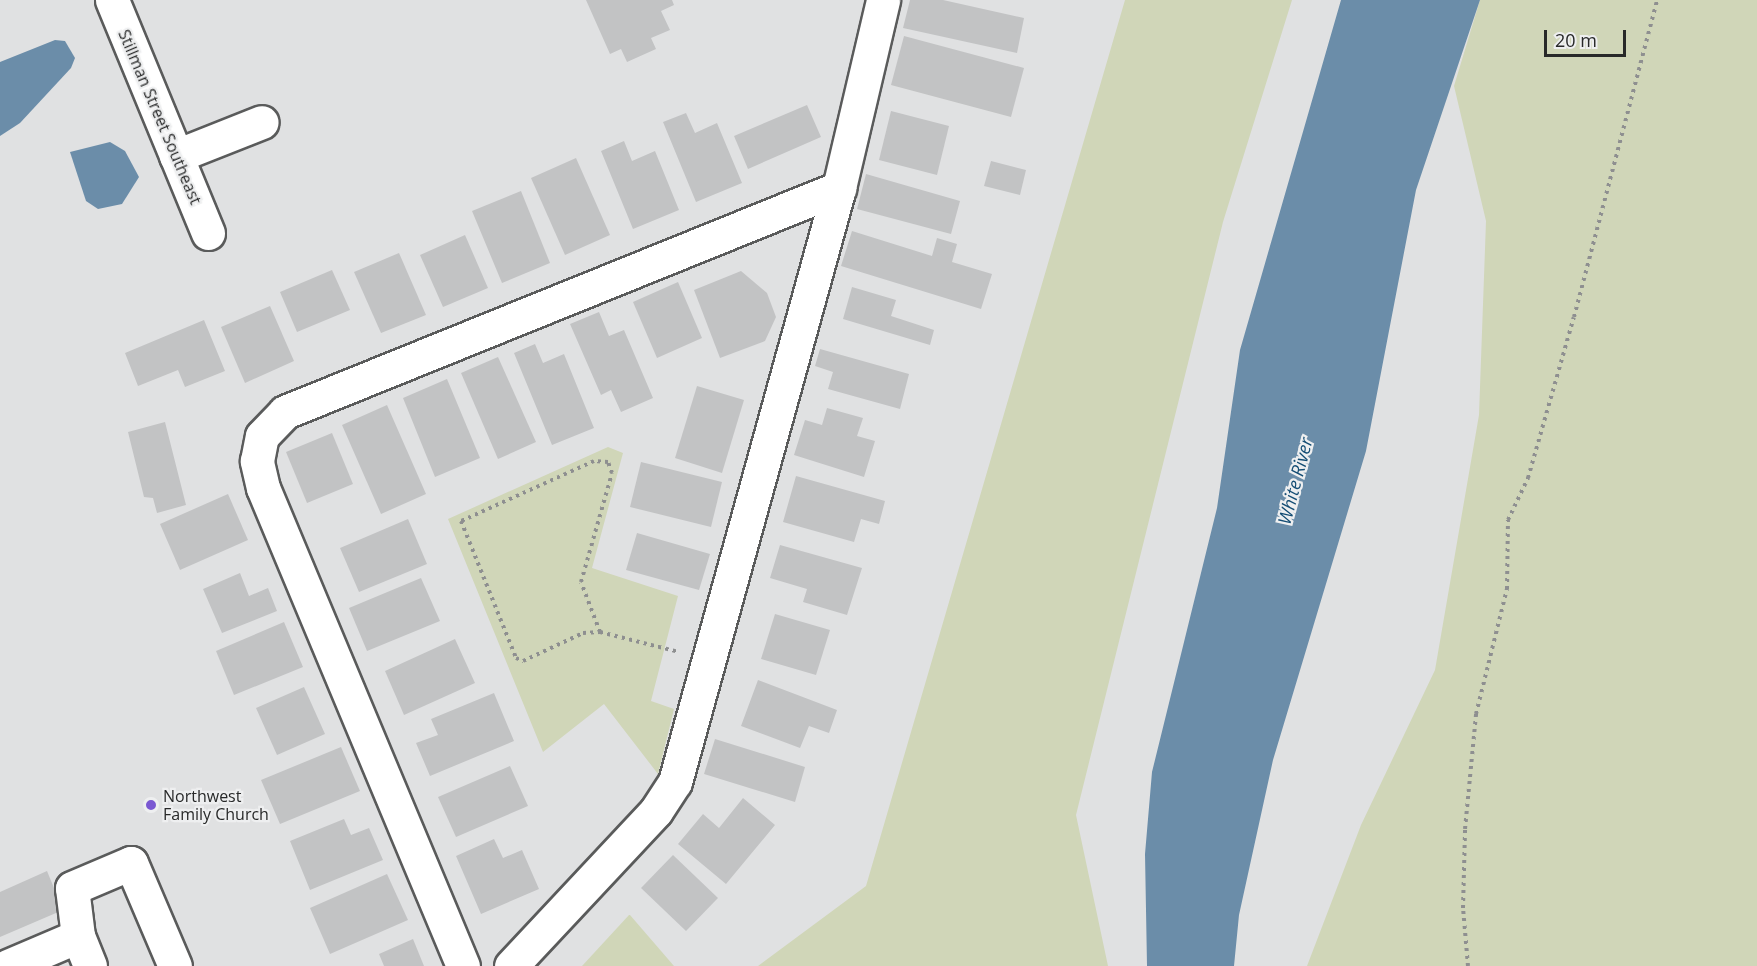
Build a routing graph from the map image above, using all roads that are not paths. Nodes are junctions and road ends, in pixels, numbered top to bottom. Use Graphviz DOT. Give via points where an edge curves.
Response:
graph roads {
  1 [pos="112,0"];
  2 [pos="883,0"];
  3 [pos="262,122"];
  4 [pos="176,156"];
  5 [pos="839,188"];
  6 [pos="208,233"];
  7 [pos="78,936"];
  8 [pos="8,966"];
  9 [pos="90,966"];
  10 [pos="175,966"];
  11 [pos="463,966"];
  12 [pos="511,966"];
  1 -- 4 [label="street, Stillman Street Southeast"];
  2 -- 5 [label="street"];
  3 -- 4 [label="street"];
  4 -- 6 [label="street, Stillman Street Southeast"];
  5 -- 11 [label="street" via="285,412 262,436 257,461 263,488"];
  5 -- 12 [label="street" via="675,782 656,811"];
  7 -- 8 [label="street"];
  7 -- 9 [label="street"];
  7 -- 10 [label="street" via="72,888 131,862"];
}
